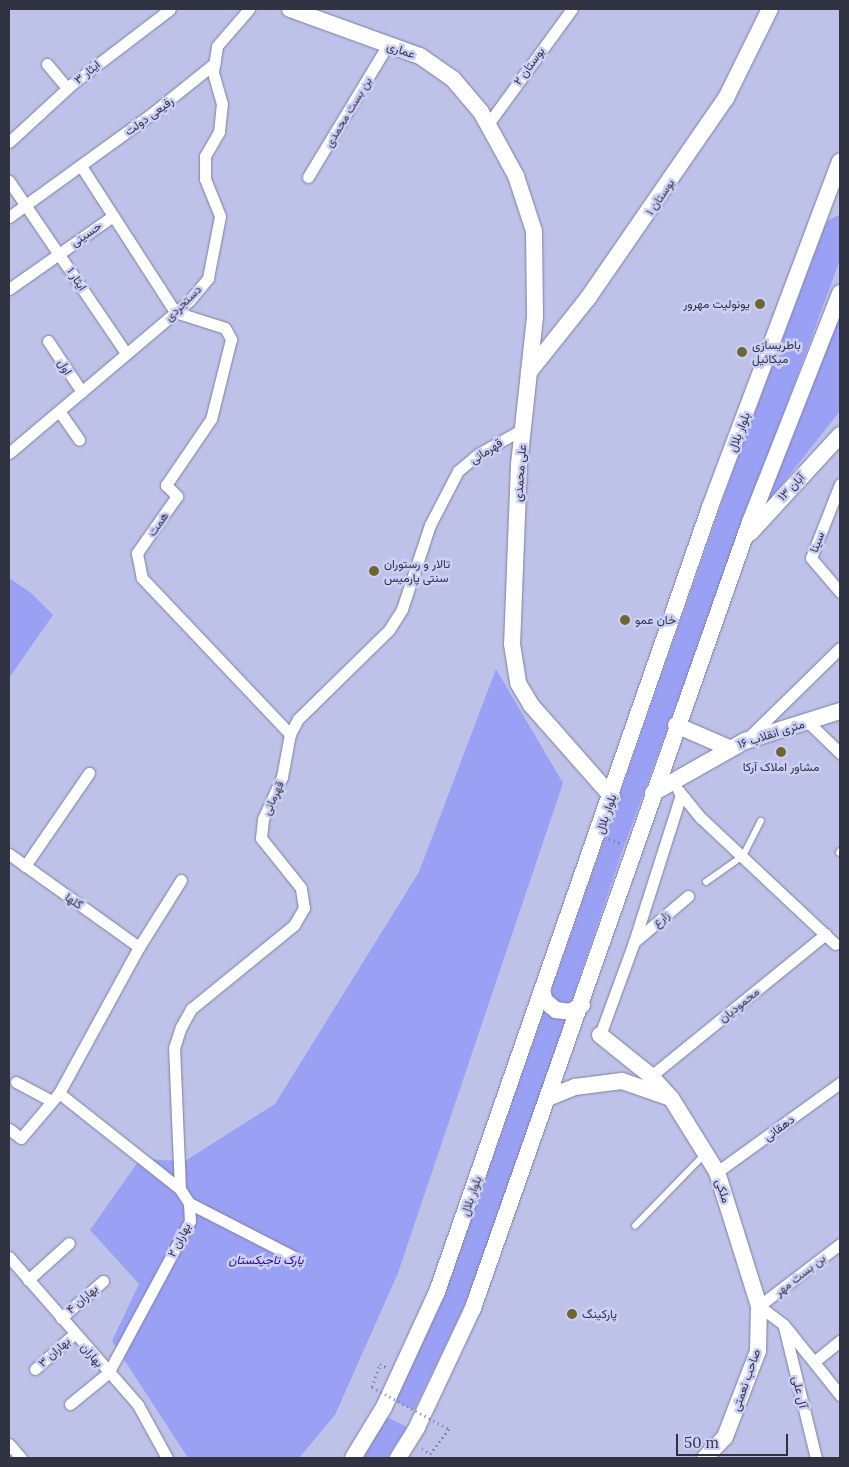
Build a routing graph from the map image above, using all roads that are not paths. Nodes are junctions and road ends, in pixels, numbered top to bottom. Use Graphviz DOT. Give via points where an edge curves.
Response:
graph roads {
  1 [pos="170,9"];
  2 [pos="249,9"];
  3 [pos="290,9"];
  4 [pos="572,9"];
  5 [pos="770,9"];
  6 [pos="388,46"];
  7 [pos="215,63"];
  8 [pos="47,64"];
  9 [pos="67,88"];
  10 [pos="488,124"];
  11 [pos="9,142"];
  12 [pos="840,162"];
  13 [pos="81,166"];
  14 [pos="308,177"];
  15 [pos="9,181"];
  16 [pos="840,203"];
  17 [pos="27,205"];
  18 [pos="823,208"];
  19 [pos="113,216"];
  20 [pos="9,217"];
  21 [pos="60,252"];
  22 [pos="9,289"];
  23 [pos="840,293"];
  24 [pos="175,312"];
  25 [pos="48,341"];
  26 [pos="126,353"];
  27 [pos="529,372"];
  28 [pos="82,392"];
  29 [pos="59,411"];
  30 [pos="523,429"];
  31 [pos="840,435"];
  32 [pos="79,440"];
  33 [pos="9,453"];
  34 [pos="840,484"];
  35 [pos="743,541"];
  36 [pos="840,592"];
  37 [pos="840,648"];
  38 [pos="840,711"];
  39 [pos="808,722"];
  40 [pos="676,725"];
  41 [pos="290,734"];
  42 [pos="745,741"];
  43 [pos="729,748"];
  44 [pos="840,753"];
  45 [pos="89,773"];
  46 [pos="676,788"];
  47 [pos="653,792"];
  48 [pos="612,797"];
  49 [pos="761,821"];
  50 [pos="9,854"];
  51 [pos="743,856"];
  52 [pos="25,866"];
  53 [pos="181,880"];
  54 [pos="706,882"];
  55 [pos="688,896"];
  56 [pos="826,934"];
  57 [pos="634,942"];
  58 [pos="835,944"];
  59 [pos="139,947"];
  60 [pos="543,993"];
  61 [pos="582,1005"];
  62 [pos="600,1035"];
  63 [pos="651,1076"];
  64 [pos="16,1082"];
  65 [pos="840,1083"];
  66 [pos="54,1097"];
  67 [pos="550,1097"];
  68 [pos="671,1098"];
  69 [pos="9,1129"];
  70 [pos="705,1153"];
  71 [pos="717,1172"];
  72 [pos="180,1190"];
  73 [pos="188,1203"];
  74 [pos="635,1226"];
  75 [pos="69,1243"];
  76 [pos="840,1244"];
  77 [pos="294,1257"];
  78 [pos="10,1262"];
  79 [pos="28,1280"];
  80 [pos="103,1281"];
  81 [pos="758,1300"];
  82 [pos="61,1318"];
  83 [pos="784,1326"];
  84 [pos="74,1334"];
  85 [pos="840,1341"];
  86 [pos="815,1361"];
  87 [pos="35,1369"];
  88 [pos="108,1373"];
  89 [pos="840,1395"];
  90 [pos="70,1404"];
  91 [pos="9,1444"];
  92 [pos="21,1458"];
  93 [pos="166,1458"];
  94 [pos="353,1458"];
  95 [pos="398,1458"];
  96 [pos="705,1458"];
  97 [pos="816,1458"];
  1 -- 9 [label="street, ایثار ۳"];
  2 -- 7 [label="street" via="217,46"];
  3 -- 6 [label="main road, عماری"];
  4 -- 10 [label="street, بوستان ۲"];
  5 -- 27 [label="main road, بوستان ۱" via="726,98 588,298"];
  6 -- 10 [label="main road, عماری" via="420,56 453,79"];
  6 -- 14 [label="street, بن بست محمدی"];
  7 -- 13 [label="street, رفیعی دولت"];
  7 -- 24 [label="street, دستجردی" via="214,72 222,104 219,132 206,156 206,179 220,216 208,278"];
  8 -- 9 [label="street"];
  9 -- 11 [label="street, ایثار ۳"];
  10 -- 27 [label="main road, علی محمدی" via="516,176 534,231 535,317"];
  12 -- 18 [label="main road, بلوار بلال"];
  13 -- 17 [label="street, رفیعی دولت"];
  13 -- 19 [label="street"];
  15 -- 17 [label="street, ۱ ایثار"];
  16 -- 18 [label="main road"];
  17 -- 20 [label="street, رفیعی دولت"];
  17 -- 21 [label="street, ۱ ایثار"];
  18 -- 48 [label="main road, بلوار بلال" via="710,507"];
  19 -- 21 [label="street, حسینی"];
  19 -- 24 [label="street"];
  21 -- 22 [label="street, حسینی"];
  21 -- 26 [label="street, ۱ ایثار"];
  23 -- 35 [label="main road"];
  24 -- 26 [label="street, دستجردی"];
  24 -- 41 [label="street, همت" via="225,328 232,339 211,419 166,485 177,496 137,553 142,578"];
  25 -- 28 [label="street, اول"];
  26 -- 28 [label="street, دستجردی"];
  27 -- 30 [label="main road, علی محمدی"];
  28 -- 29 [label="street, دستجردی"];
  29 -- 32 [label="street"];
  29 -- 33 [label="street, دستجردی"];
  30 -- 41 [label="street, قهرمانی" via="478,454 458,471 430,525 402,610 389,630 298,719"];
  30 -- 48 [label="main road, علی محمدی" via="512,644 518,683 531,705"];
  31 -- 35 [label="main road, ۱۳ آبان"];
  34 -- 36 [label="street, سینا" via="811,558"];
  35 -- 40 [label="main road"];
  37 -- 42 [label="street"];
  38 -- 39 [label="main road, ۱۶ متری انقلاب"];
  39 -- 42 [label="main road, ۱۶ متری انقلاب"];
  39 -- 44 [label="street"];
  40 -- 43 [label="main road"];
  40 -- 47 [label="main road"];
  41 -- 72 [label="street, قهرمانی" via="282,777 263,820 261,838 302,888 304,908 294,925 191,1009 181,1027 174,1048"];
  42 -- 43 [label="main road, ۱۶ متری انقلاب"];
  43 -- 46 [label="main road, ۱۶ متری انقلاب"];
  45 -- 52 [label="street"];
  46 -- 47 [label="main road, ۱۶ متری انقلاب"];
  46 -- 51 [label="street" via="701,818"];
  46 -- 57 [label="street"];
  47 -- 61 [label="main road"];
  48 -- 60 [label="main road, بلوار بلال"];
  49 -- 51 [label="lane"];
  50 -- 52 [label="street, گلها"];
  51 -- 54 [label="lane"];
  51 -- 56 [label="street"];
  52 -- 59 [label="street, گلها"];
  53 -- 59 [label="street"];
  55 -- 57 [label="street, زارع"];
  56 -- 58 [label="street"];
  56 -- 63 [label="street, محمودیان"];
  57 -- 62 [label="street"];
  59 -- 66 [label="street"];
  60 -- 61 [label="main road" via="544,1000 556,1010 570,1012"];
  60 -- 94 [label="main road, بلوار بلال" via="437,1292 384,1407"];
  61 -- 67 [label="main road"];
  62 -- 63 [label="main road, ملکی"];
  63 -- 68 [label="main road, ملکی"];
  64 -- 66 [label="street"];
  65 -- 71 [label="street, دهقانی"];
  66 -- 69 [label="street" via="21,1138"];
  66 -- 72 [label="street"];
  67 -- 68 [label="main road" via="575,1087 622,1081"];
  67 -- 95 [label="main road" via="473,1308 417,1427"];
  68 -- 70 [label="main road, ملکی"];
  70 -- 71 [label="main road, ملکی"];
  70 -- 74 [label="lane"];
  71 -- 81 [label="main road, ملکی"];
  72 -- 73 [label="street"];
  73 -- 77 [label="street"];
  73 -- 88 [label="street, بهاران ۲" via="190,1221"];
  75 -- 79 [label="street"];
  76 -- 81 [label="street, بن بست مهر"];
  78 -- 79 [label="street, بهاران"];
  79 -- 82 [label="street, بهاران"];
  80 -- 82 [label="street, بهاران ۴"];
  81 -- 83 [label="street"];
  81 -- 96 [label="main road, صاحب نعمتی" via="758,1350 725,1437"];
  82 -- 84 [label="street, بهاران"];
  83 -- 86 [label="street"];
  83 -- 97 [label="street, آل علی"];
  84 -- 87 [label="street, بهاران ۳"];
  84 -- 88 [label="street, بهاران"];
  85 -- 86 [label="street"];
  86 -- 89 [label="street"];
  88 -- 90 [label="street"];
  88 -- 93 [label="street, بهاران" via="138,1405"];
  91 -- 92 [label="street"];
}
